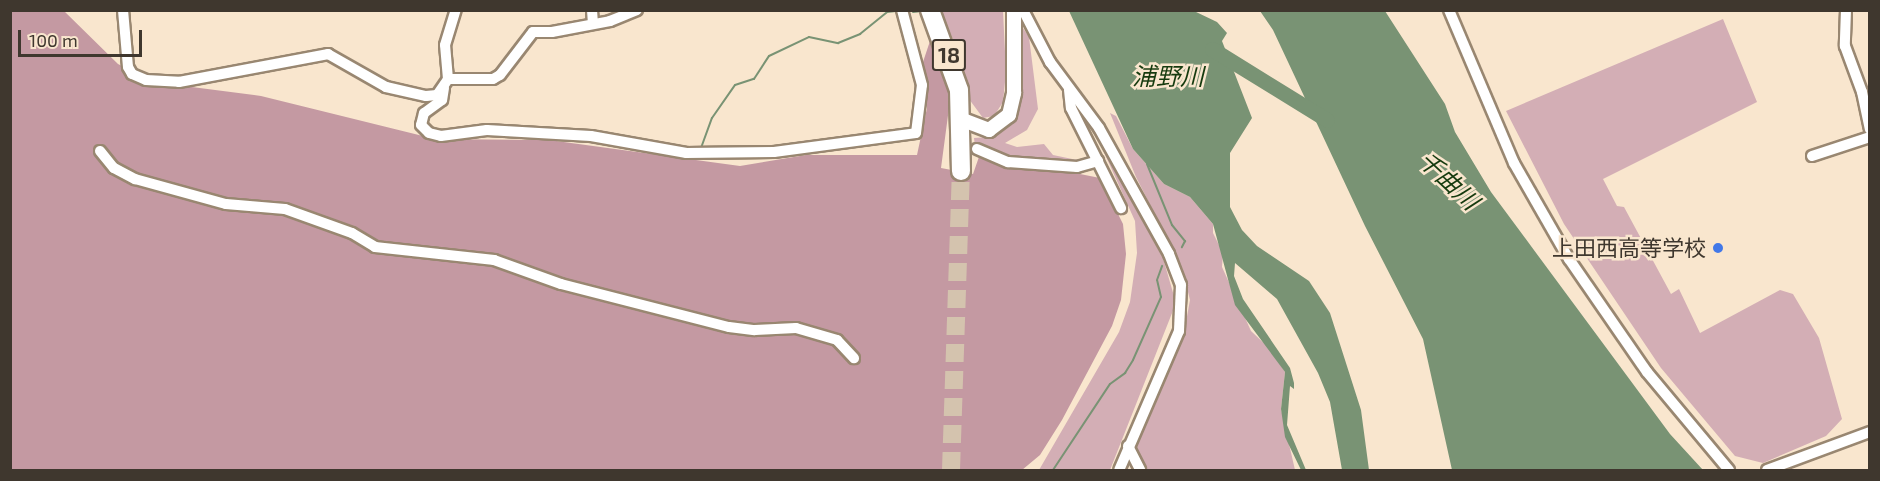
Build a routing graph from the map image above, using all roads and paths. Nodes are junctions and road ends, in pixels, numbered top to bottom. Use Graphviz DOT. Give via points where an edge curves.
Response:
graph roads {
  1 [pos="123,10"];
  2 [pos="456,10"];
  3 [pos="592,10"];
  4 [pos="637,10"];
  5 [pos="902,10"];
  6 [pos="930,10"];
  7 [pos="1014,10"];
  8 [pos="1023,10"];
  9 [pos="1449,10"];
  10 [pos="1846,10"];
  11 [pos="593,23"];
  12 [pos="446,84"];
  13 [pos="1069,90"];
  14 [pos="963,120"];
  15 [pos="982,129"];
  16 [pos="1869,129"];
  17 [pos="1869,137"];
  18 [pos="970,146"];
  19 [pos="100,151"];
  20 [pos="1812,156"];
  21 [pos="1098,161"];
  22 [pos="961,171"];
  23 [pos="1121,208"];
  24 [pos="854,358"];
  25 [pos="1869,432"];
  26 [pos="1128,446"];
  27 [pos="1119,471"];
  28 [pos="1140,471"];
  29 [pos="1729,471"];
  30 [pos="1767,471"];
  1 -- 12 [label="street" via="128,67 132,74 146,80 179,82 328,54 401,93 437,95"];
  2 -- 12 [label="street" via="445,45"];
  3 -- 11 [label="street"];
  4 -- 11 [label="street"];
  5 -- 12 [label="street" via="922,85 916,133 774,152 686,153 591,136 487,130 441,136 429,133 421,124 424,112 442,100"];
  6 -- 14 [label="highway, 18" via="956,78"];
  7 -- 15 [label="street" via="1012,107 1003,123"];
  8 -- 13 [label="street"];
  9 -- 29 [label="street" via="1514,163 1569,259 1647,372"];
  10 -- 16 [label="street" via="1845,46 1862,92"];
  11 -- 12 [label="street" via="529,33 493,79"];
  13 -- 21 [label="street" via="1071,108"];
  13 -- 26 [label="street" via="1099,128 1169,254 1181,285 1179,331"];
  14 -- 15 [label="street"];
  14 -- 18 [label="highway, 18"];
  15 -- 18 [label="street"];
  17 -- 20 [label="street"];
  18 -- 21 [label="street" via="1008,162 1077,166"];
  18 -- 22 [label="highway, 18"];
  19 -- 24 [label="street" via="114,168 135,179 217,202 285,209 352,234 375,247 494,260 561,284 729,327 796,328 837,340"];
  21 -- 23 [label="street"];
  25 -- 30 [label="street"];
  26 -- 27 [label="street"];
  26 -- 28 [label="street"];
}
